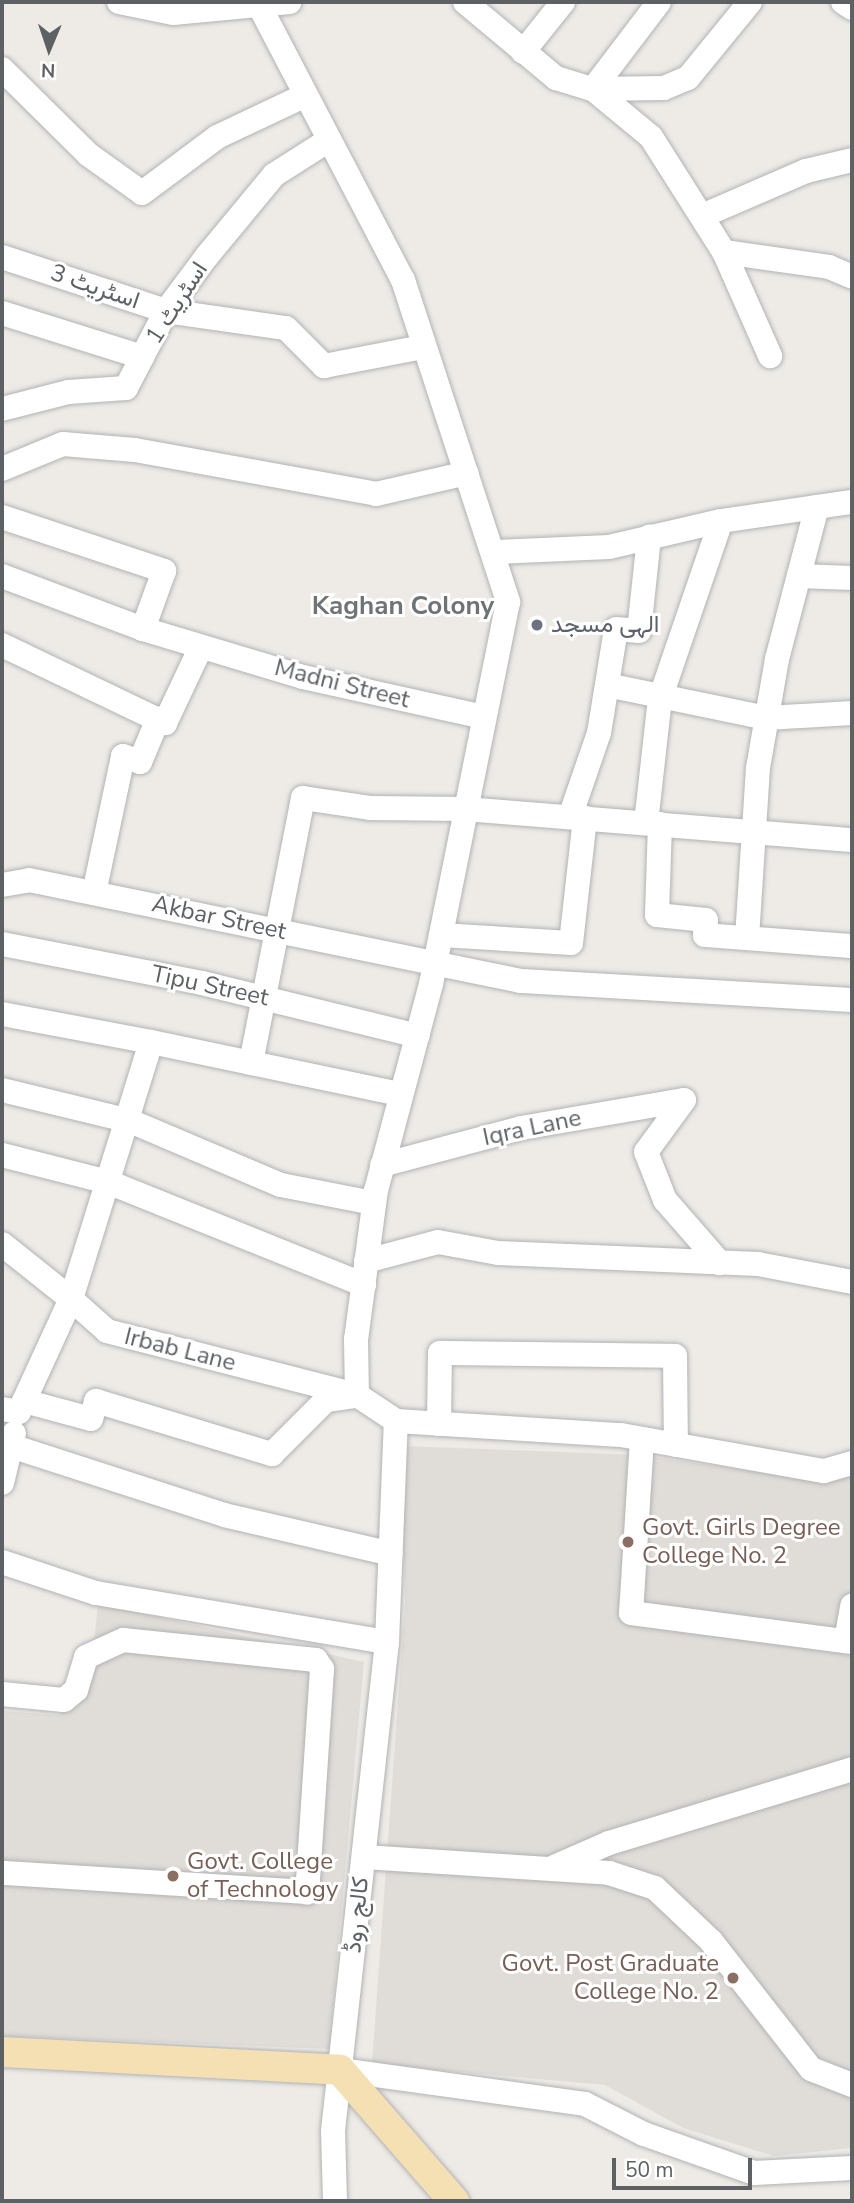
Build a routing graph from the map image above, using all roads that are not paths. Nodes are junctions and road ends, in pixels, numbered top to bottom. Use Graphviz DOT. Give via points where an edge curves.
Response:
graph roads {
  1 [pos="119,2"];
  2 [pos="289,2"];
  3 [pos="465,2"];
  4 [pos="563,2"];
  5 [pos="659,2"];
  6 [pos="750,2"];
  7 [pos="843,2"];
  8 [pos="258,4"];
  9 [pos="852,8"];
  10 [pos="523,52"];
  11 [pos="6,80"];
  12 [pos="593,89"];
  13 [pos="306,95"];
  14 [pos="329,140"];
  15 [pos="852,160"];
  16 [pos="702,216"];
  17 [pos="724,252"];
  18 [pos="2,257"];
  19 [pos="852,277"];
  20 [pos="166,311"];
  21 [pos="2,313"];
  22 [pos="423,347"];
  23 [pos="770,356"];
  24 [pos="142,357"];
  25 [pos="2,409"];
  26 [pos="467,472"];
  27 [pos="5,474"];
  28 [pos="852,502"];
  29 [pos="817,506"];
  30 [pos="2,517"];
  31 [pos="721,521"];
  32 [pos="649,537"];
  33 [pos="496,552"];
  34 [pos="2,576"];
  35 [pos="799,576"];
  36 [pos="852,578"];
  37 [pos="143,629"];
  38 [pos="2,645"];
  39 [pos="201,647"];
  40 [pos="607,685"];
  41 [pos="660,699"];
  42 [pos="852,713"];
  43 [pos="483,717"];
  44 [pos="767,718"];
  45 [pos="158,719"];
  46 [pos="465,809"];
  47 [pos="578,818"];
  48 [pos="653,824"];
  49 [pos="751,832"];
  50 [pos="852,840"];
  51 [pos="2,885"];
  52 [pos="94,893"];
  53 [pos="278,930"];
  54 [pos="441,935"];
  55 [pos="747,939"];
  56 [pos="2,944"];
  57 [pos="852,946"];
  58 [pos="436,965"];
  59 [pos="264,998"];
  60 [pos="852,1000"];
  61 [pos="2,1014"];
  62 [pos="418,1035"];
  63 [pos="151,1042"];
  64 [pos="251,1063"];
  65 [pos="2,1090"];
  66 [pos="400,1094"];
  67 [pos="130,1121"];
  68 [pos="2,1155"];
  69 [pos="382,1165"];
  70 [pos="108,1182"];
  71 [pos="373,1203"];
  72 [pos="2,1244"];
  73 [pos="720,1263"];
  74 [pos="365,1273"];
  75 [pos="852,1282"];
  76 [pos="71,1299"];
  77 [pos="357,1395"];
  78 [pos="15,1407"];
  79 [pos="396,1421"];
  80 [pos="439,1424"];
  81 [pos="642,1439"];
  82 [pos="676,1445"];
  83 [pos="11,1446"];
  84 [pos="852,1463"];
  85 [pos="2,1483"];
  86 [pos="391,1554"];
  87 [pos="2,1562"];
  88 [pos="852,1606"];
  89 [pos="387,1642"];
  90 [pos="849,1642"];
  91 [pos="2,1694"];
  92 [pos="852,1769"];
  93 [pos="364,1857"];
  94 [pos="552,1868"];
  95 [pos="2,1873"];
  96 [pos="2,2052"];
  97 [pos="340,2070"];
  98 [pos="852,2085"];
  99 [pos="852,2168"];
  100 [pos="335,2201"];
  101 [pos="454,2201"];
  1 -- 8 [label="street" via="173,13"];
  2 -- 8 [label="street"];
  3 -- 10 [label="street"];
  4 -- 10 [label="street"];
  5 -- 12 [label="street"];
  6 -- 12 [label="street" via="688,78 664,88"];
  7 -- 9 [label="street"];
  8 -- 13 [label="street"];
  10 -- 12 [label="street" via="556,78"];
  11 -- 13 [label="street" via="89,155 142,193 217,137"];
  12 -- 16 [label="street" via="650,137"];
  13 -- 14 [label="street"];
  14 -- 20 [label="street, اسٹریٹ 1" via="274,175"];
  14 -- 22 [label="street" via="403,280"];
  15 -- 16 [label="street" via="806,171"];
  16 -- 17 [label="street"];
  17 -- 19 [label="street" via="829,267"];
  17 -- 23 [label="street"];
  18 -- 20 [label="street, اسٹریٹ 3"];
  20 -- 22 [label="street, اسٹریٹ 3" via="286,328 324,366"];
  20 -- 24 [label="street, اسٹریٹ 1"];
  21 -- 24 [label="street"];
  22 -- 26 [label="street"];
  24 -- 25 [label="street, اسٹریٹ 1" via="126,388 68,392"];
  26 -- 27 [label="street" via="376,494 135,450 62,444"];
  26 -- 33 [label="street"];
  28 -- 29 [label="street"];
  29 -- 31 [label="street"];
  29 -- 35 [label="street"];
  30 -- 37 [label="street" via="164,571"];
  31 -- 32 [label="street"];
  31 -- 41 [label="street"];
  32 -- 33 [label="street" via="608,547"];
  32 -- 40 [label="street" via="639,631 615,629"];
  33 -- 43 [label="street" via="508,614"];
  34 -- 37 [label="street, Madni Street"];
  35 -- 36 [label="street"];
  35 -- 44 [label="street"];
  37 -- 39 [label="street, Madni Street"];
  38 -- 45 [label="street"];
  39 -- 43 [label="street, Madni Street"];
  39 -- 45 [label="street" via="165,723"];
  40 -- 41 [label="street"];
  40 -- 47 [label="street"];
  41 -- 44 [label="street"];
  41 -- 48 [label="street"];
  42 -- 44 [label="street"];
  43 -- 46 [label="street"];
  44 -- 49 [label="street"];
  45 -- 52 [label="street" via="140,762 123,756"];
  46 -- 47 [label="street"];
  46 -- 53 [label="street" via="371,808 303,798"];
  46 -- 54 [label="street"];
  47 -- 48 [label="street"];
  47 -- 54 [label="street" via="571,943"];
  48 -- 49 [label="street"];
  48 -- 55 [label="street" via="657,915 706,920 705,935"];
  49 -- 50 [label="street"];
  49 -- 55 [label="street"];
  51 -- 52 [label="street, Akbar Street" via="29,880"];
  52 -- 53 [label="street, Akbar Street"];
  53 -- 58 [label="street, Akbar Street"];
  53 -- 59 [label="street"];
  54 -- 58 [label="street"];
  55 -- 57 [label="street"];
  56 -- 59 [label="street, Tipu Street"];
  58 -- 60 [label="street, Akbar Street" via="521,981"];
  58 -- 62 [label="street"];
  59 -- 62 [label="street, Tipu Street"];
  59 -- 64 [label="street"];
  61 -- 63 [label="street"];
  62 -- 66 [label="street"];
  63 -- 64 [label="street"];
  63 -- 67 [label="street"];
  64 -- 66 [label="street"];
  65 -- 67 [label="street"];
  66 -- 69 [label="street"];
  67 -- 70 [label="street"];
  67 -- 71 [label="street" via="281,1185"];
  68 -- 70 [label="street"];
  69 -- 71 [label="street"];
  69 -- 73 [label="street, Iqra Lane" via="521,1128 684,1100 646,1152 665,1200"];
  70 -- 74 [label="street"];
  70 -- 76 [label="street"];
  71 -- 74 [label="street"];
  72 -- 76 [label="street, Irbab Lane"];
  73 -- 74 [label="street" via="498,1254 438,1242"];
  73 -- 75 [label="street" via="758,1264"];
  74 -- 77 [label="street"];
  76 -- 77 [label="street, Irbab Lane" via="107,1331"];
  76 -- 78 [label="street"];
  77 -- 78 [label="street" via="326,1400 272,1454 96,1401 91,1419"];
  77 -- 79 [label="street, Irbab Lane"];
  78 -- 83 [label="street"];
  79 -- 80 [label="street"];
  79 -- 86 [label="street, کالج روڈ"];
  80 -- 81 [label="street"];
  80 -- 82 [label="street" via="440,1353 675,1356"];
  81 -- 82 [label="street"];
  81 -- 90 [label="street" via="631,1613"];
  82 -- 84 [label="street" via="824,1471"];
  83 -- 85 [label="street"];
  83 -- 86 [label="street" via="223,1515"];
  86 -- 89 [label="street, کالج روڈ"];
  87 -- 89 [label="street" via="96,1593"];
  88 -- 90 [label="street"];
  89 -- 93 [label="street, کالج روڈ"];
  91 -- 95 [label="street" via="64,1700 76,1690 86,1657 122,1640 316,1660 321,1669 307,1892"];
  92 -- 94 [label="street" via="609,1843"];
  93 -- 94 [label="street"];
  93 -- 97 [label="street, کالج روڈ"];
  94 -- 98 [label="street" via="609,1873 656,1888 711,1941 811,2069"];
  96 -- 97 [label="main road"];
  97 -- 99 [label="street" via="585,2104 643,2134 754,2173"];
  97 -- 100 [label="street, کالج روڈ"];
  97 -- 101 [label="main road"];
}
